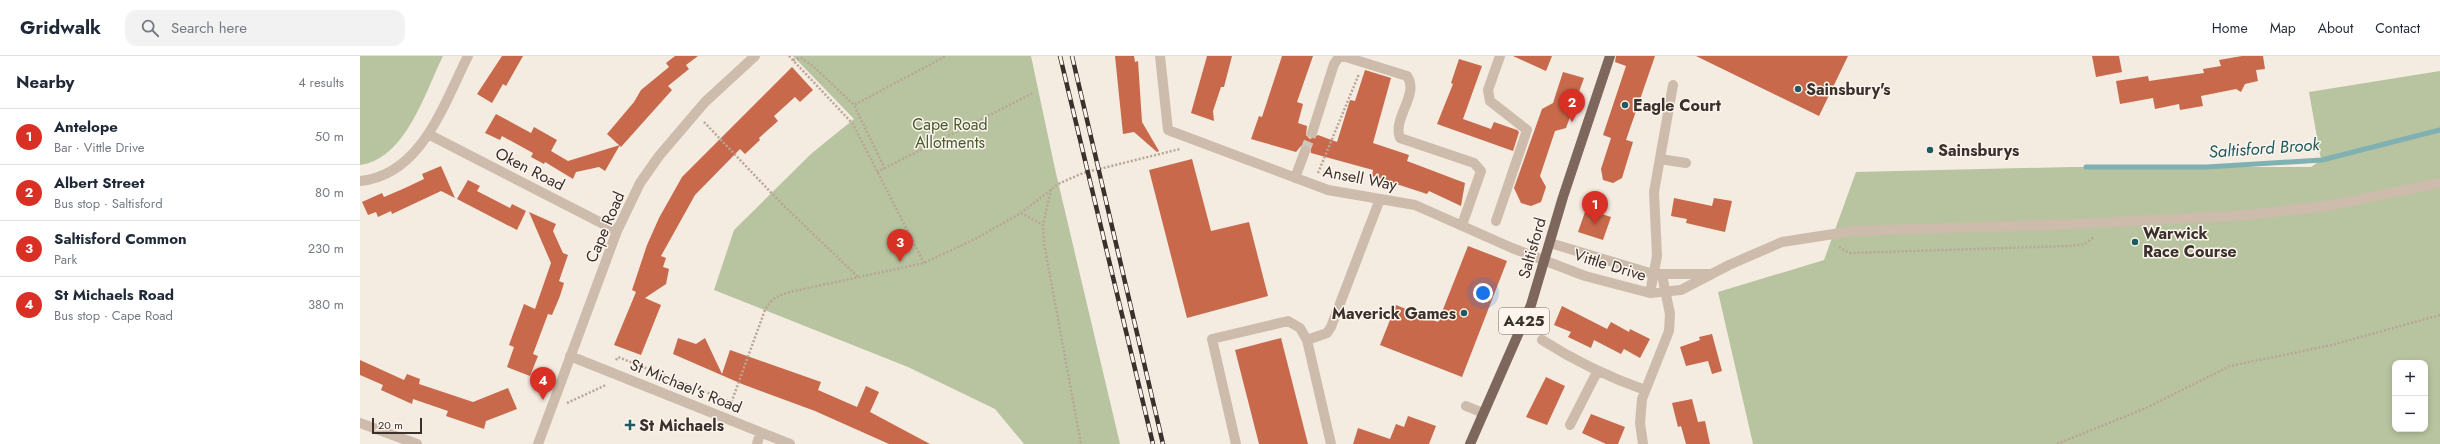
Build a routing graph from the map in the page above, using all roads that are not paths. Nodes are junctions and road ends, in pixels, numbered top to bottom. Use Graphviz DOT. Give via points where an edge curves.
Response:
graph roads {
  1 [pos="755,56"];
  2 [pos="1160,56"];
  3 [pos="1500,56"];
  4 [pos="1610,56"];
  5 [pos="466,57"];
  6 [pos="1673,85"];
  7 [pos="1312,133"];
  8 [pos="428,134"];
  9 [pos="1305,151"];
  10 [pos="1660,159"];
  11 [pos="1686,163"];
  12 [pos="1295,178"];
  13 [pos="360,181"];
  14 [pos="2440,184"];
  15 [pos="1380,199"];
  16 [pos="1496,220"];
  17 [pos="1462,225"];
  18 [pos="617,230"];
  19 [pos="1550,243"];
  20 [pos="1545,260"];
  21 [pos="1658,274"];
  22 [pos="1711,274"];
  23 [pos="1665,292"];
  24 [pos="1650,293"];
  25 [pos="1307,340"];
  26 [pos="1542,340"];
  27 [pos="570,356"];
  28 [pos="1597,372"];
  29 [pos="1645,390"];
  30 [pos="1466,406"];
  31 [pos="1483,413"];
  32 [pos="360,423"];
  33 [pos="1570,425"];
  34 [pos="760,433"];
  35 [pos="417,444"];
  36 [pos="538,444"];
  37 [pos="757,444"];
  38 [pos="790,444"];
  39 [pos="1236,444"];
  40 [pos="1331,444"];
  41 [pos="1470,444"];
  42 [pos="1643,444"];
  1 -- 18 [label="street, Cape Road" via="695,114 649,169"];
  2 -- 12 [label="street, Ansell Way" via="1168,130"];
  3 -- 16 [label="street" via="1488,95 1495,106 1527,130"];
  4 -- 19 [label="main road, Saltisford / A425"];
  5 -- 8 [label="street"];
  6 -- 10 [label="street"];
  7 -- 17 [label="street" via="1334,64 1339,57 1402,74 1410,80 1410,91 1398,126 1400,138 1479,166 1480,176"];
  8 -- 13 [label="street" via="416,152 404,163 378,177"];
  8 -- 18 [label="street, Oken Road"];
  9 -- 12 [label="street"];
  10 -- 11 [label="street"];
  10 -- 21 [label="street" via="1654,192"];
  12 -- 15 [label="street, Ansell Way" via="1350,195"];
  14 -- 22 [label="street, Vittle Drive" via="2352,202 2295,210 2198,218 1853,231 1782,242"];
  15 -- 17 [label="street, Ansell Way" via="1415,205"];
  15 -- 25 [label="street" via="1331,327 1327,333"];
  17 -- 20 [label="street, Ansell Way"];
  18 -- 27 [label="street, Cape Road"];
  19 -- 20 [label="main road, Saltisford / A425"];
  19 -- 21 [label="street, Vittle Drive"];
  20 -- 24 [label="street, Vittle Drive" via="1585,276"];
  20 -- 31 [label="main road, Saltisford / A425" via="1531,305"];
  21 -- 22 [label="street, Vittle Drive"];
  21 -- 23 [label="street"];
  21 -- 24 [label="street"];
  22 -- 23 [label="street, Vittle Drive" via="1690,286"];
  23 -- 24 [label="street, Vittle Drive"];
  23 -- 29 [label="street" via="1670,314 1670,331"];
  25 -- 39 [label="street" via="1300,328 1288,321 1212,339"];
  25 -- 40 [label="street"];
  26 -- 28 [label="street"];
  27 -- 34 [label="street, St Michael's Road"];
  27 -- 36 [label="street, Cape Road"];
  28 -- 29 [label="street"];
  28 -- 33 [label="street"];
  29 -- 42 [label="street" via="1641,412"];
  30 -- 31 [label="street"];
  31 -- 41 [label="main road, Saltisford / A425"];
  32 -- 35 [label="street"];
  34 -- 37 [label="street"];
  34 -- 38 [label="street, St Michael's Road"];
}
